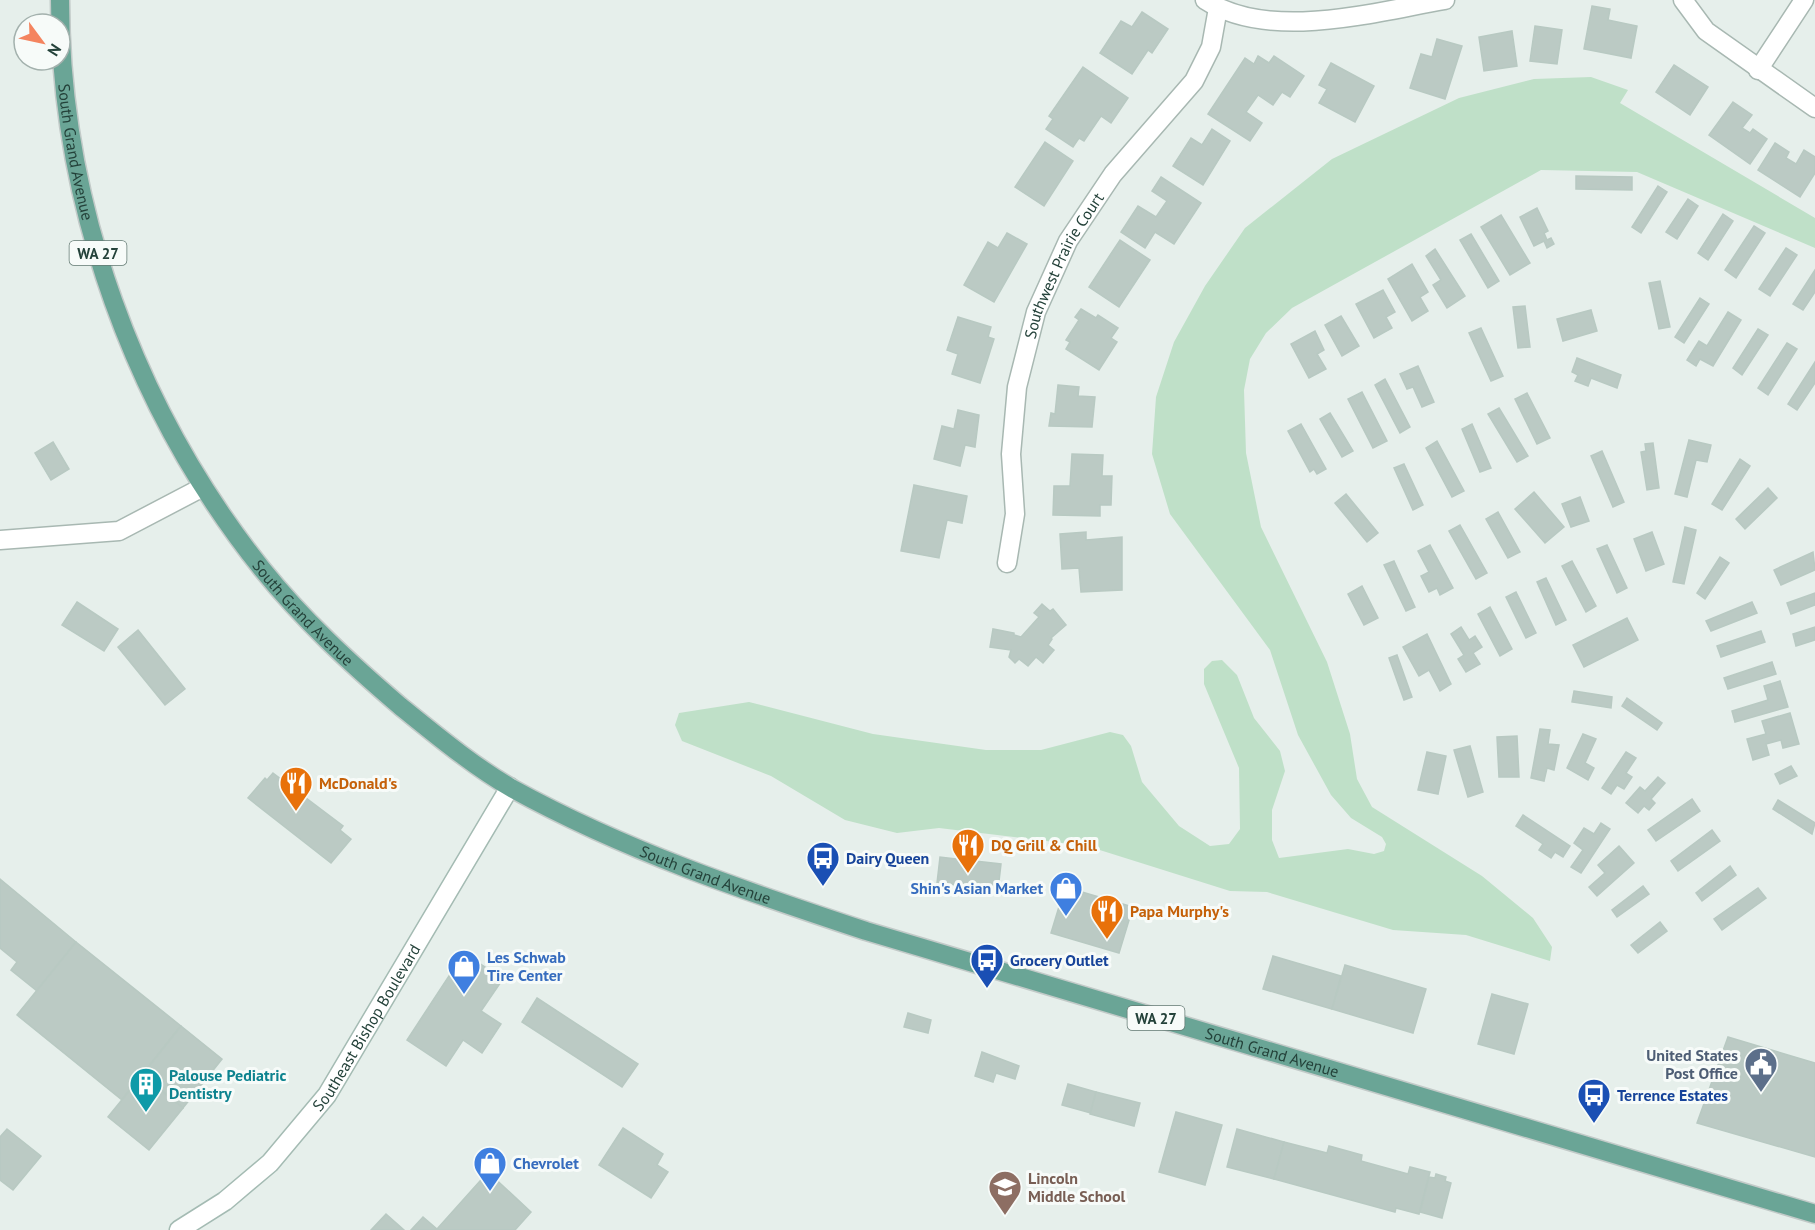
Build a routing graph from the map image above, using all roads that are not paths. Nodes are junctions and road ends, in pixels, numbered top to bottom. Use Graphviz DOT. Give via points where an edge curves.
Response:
graph roads {
  1 [pos="60,0"];
  2 [pos="1445,0"];
  3 [pos="1683,0"];
  4 [pos="1804,0"];
  5 [pos="1212,4"];
  6 [pos="1365,7"];
  7 [pos="1758,70"];
  8 [pos="1815,108"];
  9 [pos="203,487"];
  10 [pos="0,540"];
  11 [pos="1007,563"];
  12 [pos="510,787"];
  13 [pos="1815,1214"];
  14 [pos="179,1230"];
  1 -- 9 [label="main road, South Grand Avenue / WA 27" via="71,141 94,243 153,397"];
  2 -- 6 [label="street"];
  3 -- 7 [label="street" via="1706,31"];
  4 -- 7 [label="street"];
  5 -- 6 [label="street" via="1266,21 1311,21"];
  5 -- 11 [label="street, Southwest Prairie Court" via="1211,47 1194,81 1113,174 1068,241 1036,312 1017,387 1011,454 1016,514"];
  7 -- 8 [label="street"];
  9 -- 10 [label="street" via="119,531"];
  9 -- 12 [label="main road, South Grand Avenue / WA 27" via="262,568 354,666 427,728"];
  12 -- 13 [label="main road, South Grand Avenue / WA 27" via="611,839 711,880 855,927"];
  12 -- 14 [label="street, Southeast Bishop Boulevard" via="341,1073 306,1123 254,1178"];
}
